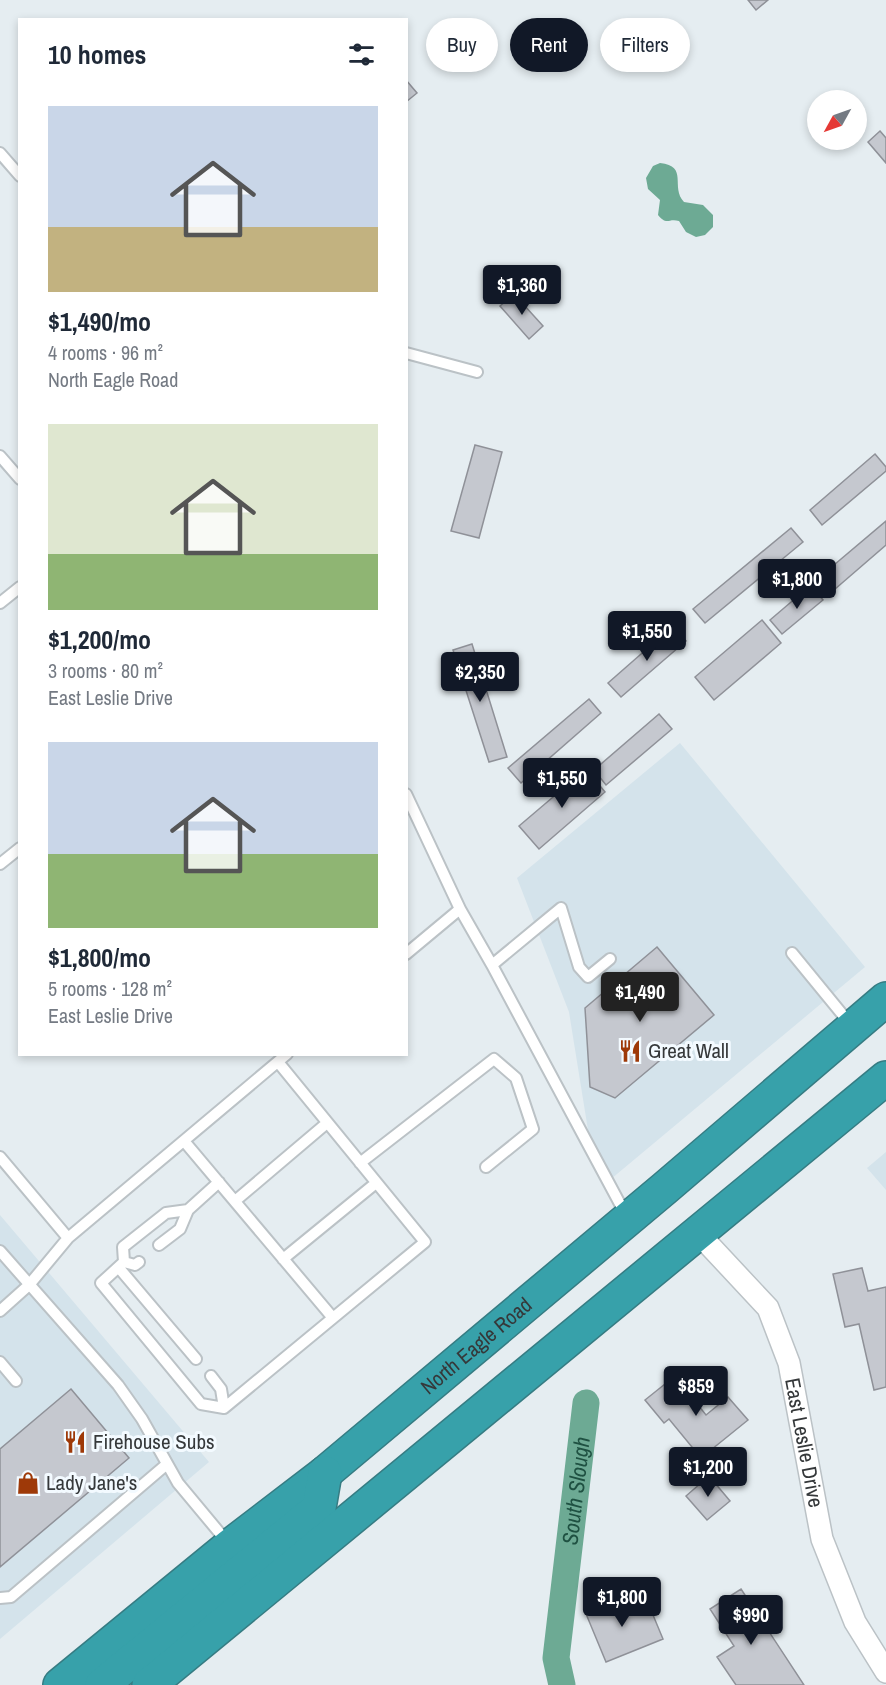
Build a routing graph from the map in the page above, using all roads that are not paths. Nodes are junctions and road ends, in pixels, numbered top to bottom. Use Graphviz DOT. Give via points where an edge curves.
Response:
graph roads {
  1 [pos="0,153"];
  2 [pos="18,174"];
  3 [pos="408,354"];
  4 [pos="477,372"];
  5 [pos="0,456"];
  6 [pos="18,477"];
  7 [pos="18,588"];
  8 [pos="0,603"];
  9 [pos="408,798"];
  10 [pos="18,850"];
  11 [pos="0,864"];
  12 [pos="460,909"];
  13 [pos="408,952"];
  14 [pos="792,953"];
  15 [pos="610,959"];
  16 [pos="492,965"];
  17 [pos="886,999"];
  18 [pos="854,1027"];
  19 [pos="285,1056"];
  20 [pos="278,1062"];
  21 [pos="886,1078"];
  22 [pos="327,1123"];
  23 [pos="184,1141"];
  24 [pos="0,1157"];
  25 [pos="360,1163"];
  26 [pos="486,1167"];
  27 [pos="219,1182"];
  28 [pos="376,1183"];
  29 [pos="234,1201"];
  30 [pos="188,1210"];
  31 [pos="628,1219"];
  32 [pos="697,1232"];
  33 [pos="68,1238"];
  34 [pos="159,1245"];
  35 [pos="0,1251"];
  36 [pos="283,1259"];
  37 [pos="139,1262"];
  38 [pos="122,1265"];
  39 [pos="29,1285"];
  40 [pos="0,1311"];
  41 [pos="333,1318"];
  42 [pos="196,1359"];
  43 [pos="0,1362"];
  44 [pos="211,1376"];
  45 [pos="16,1381"];
  46 [pos="224,1408"];
  47 [pos="167,1464"];
  48 [pos="325,1473"];
  49 [pos="231,1545"];
  50 [pos="0,1598"];
  51 [pos="886,1672"];
  52 [pos="60,1685"];
  53 [pos="102,1685"];
  54 [pos="149,1685"];
  1 -- 2 [label="lane"];
  3 -- 4 [label="lane"];
  5 -- 6 [label="lane"];
  7 -- 8 [label="lane"];
  9 -- 12 [label="lane"];
  10 -- 11 [label="lane"];
  12 -- 13 [label="lane"];
  12 -- 16 [label="lane"];
  14 -- 18 [label="lane"];
  15 -- 16 [label="lane" via="588,977 579,967 561,908"];
  16 -- 31 [label="lane"];
  17 -- 18 [label="highway, North Eagle Road"];
  18 -- 31 [label="highway, North Eagle Road"];
  19 -- 20 [label="lane"];
  20 -- 22 [label="lane"];
  20 -- 23 [label="lane"];
  21 -- 32 [label="highway"];
  22 -- 25 [label="lane"];
  22 -- 29 [label="lane"];
  23 -- 27 [label="lane"];
  23 -- 33 [label="lane"];
  24 -- 33 [label="lane"];
  25 -- 26 [label="lane" via="494,1059 516,1078 533,1129"];
  25 -- 28 [label="lane"];
  27 -- 29 [label="lane"];
  27 -- 30 [label="lane"];
  28 -- 36 [label="lane"];
  28 -- 41 [label="lane" via="425,1242"];
  29 -- 36 [label="lane"];
  30 -- 34 [label="lane" via="180,1229"];
  30 -- 38 [label="lane" via="166,1213 123,1247"];
  31 -- 48 [label="highway, North Eagle Road"];
  32 -- 51 [label="street, East Leslie Drive" via="768,1308 789,1362 822,1539 855,1622"];
  32 -- 54 [label="highway"];
  33 -- 39 [label="lane"];
  35 -- 39 [label="lane"];
  36 -- 41 [label="lane"];
  37 -- 38 [label="lane"];
  38 -- 42 [label="lane"];
  38 -- 46 [label="lane" via="100,1283 201,1404"];
  39 -- 40 [label="lane"];
  39 -- 47 [label="lane" via="131,1402"];
  41 -- 46 [label="lane"];
  43 -- 45 [label="lane"];
  44 -- 46 [label="lane" via="221,1389"];
  47 -- 49 [label="lane" via="182,1488"];
  47 -- 50 [label="lane" via="11,1597"];
  48 -- 49 [label="highway, North Eagle Road"];
  48 -- 53 [label="highway" via="319,1508"];
  49 -- 52 [label="highway, North Eagle Road"];
}
